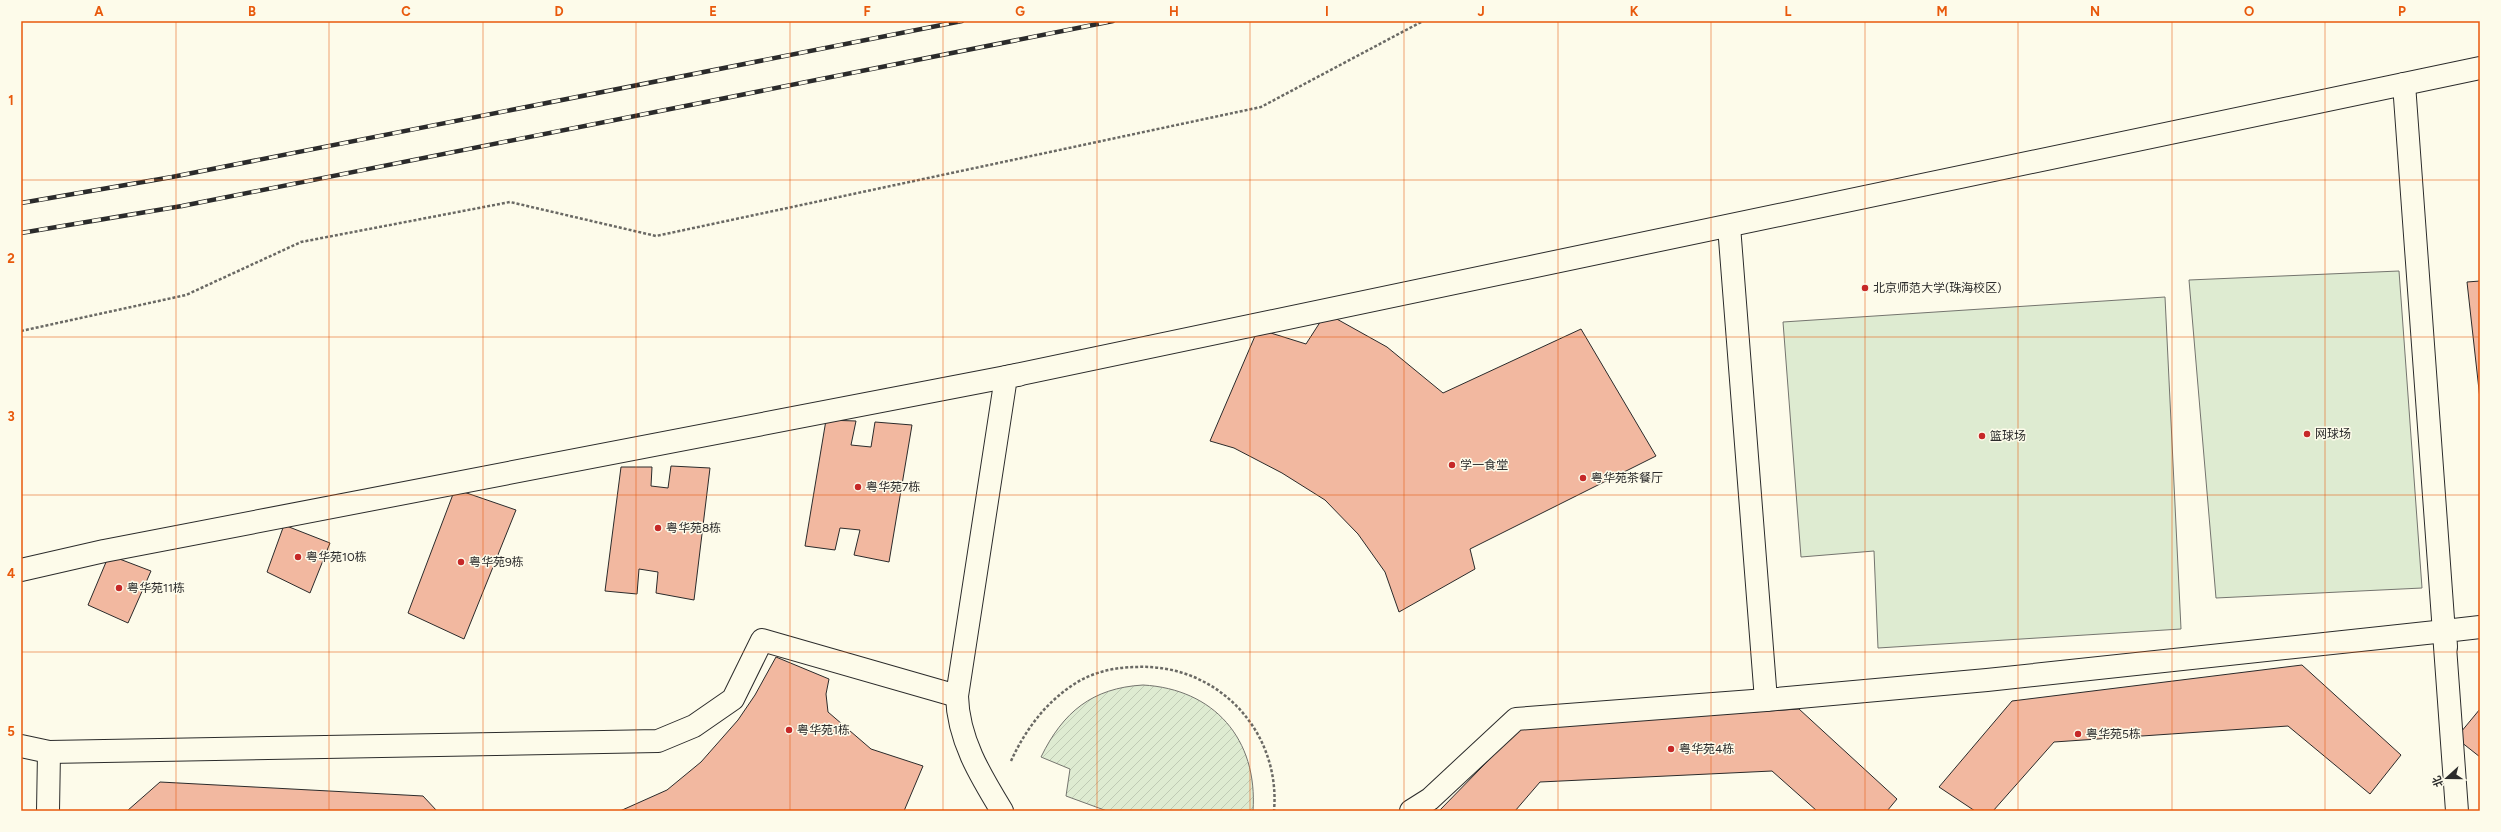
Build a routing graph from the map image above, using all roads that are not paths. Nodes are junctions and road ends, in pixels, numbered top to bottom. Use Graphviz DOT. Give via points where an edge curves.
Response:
graph roads {
  1 [pos="2480,67"];
  2 [pos="2404,84"];
  3 [pos="1730,226"];
  4 [pos="1019,374"];
  5 [pos="21,570"];
  6 [pos="2480,627"];
  7 [pos="2445,632"];
  8 [pos="957,696"];
  9 [pos="1766,700"];
  10 [pos="21,746"];
  11 [pos="49,752"];
  12 [pos="998,804"];
  13 [pos="48,811"];
  14 [pos="1411,811"];
  15 [pos="2457,811"];
  1 -- 2 [label="street"];
  1 -- 4 [label="street"];
  2 -- 3 [label="street"];
  2 -- 7 [label="street"];
  3 -- 4 [label="street"];
  3 -- 9 [label="street"];
  4 -- 5 [label="street" via="104,551"];
  4 -- 8 [label="street"];
  6 -- 7 [label="street"];
  7 -- 9 [label="street" via="1987,680"];
  7 -- 15 [label="street"];
  8 -- 11 [label="street" via="762,640 733,699 694,726 658,741"];
  8 -- 12 [label="street" via="957,712 969,751"];
  9 -- 14 [label="street" via="1516,718 1430,799"];
  10 -- 11 [label="street"];
  11 -- 13 [label="street"];
}
